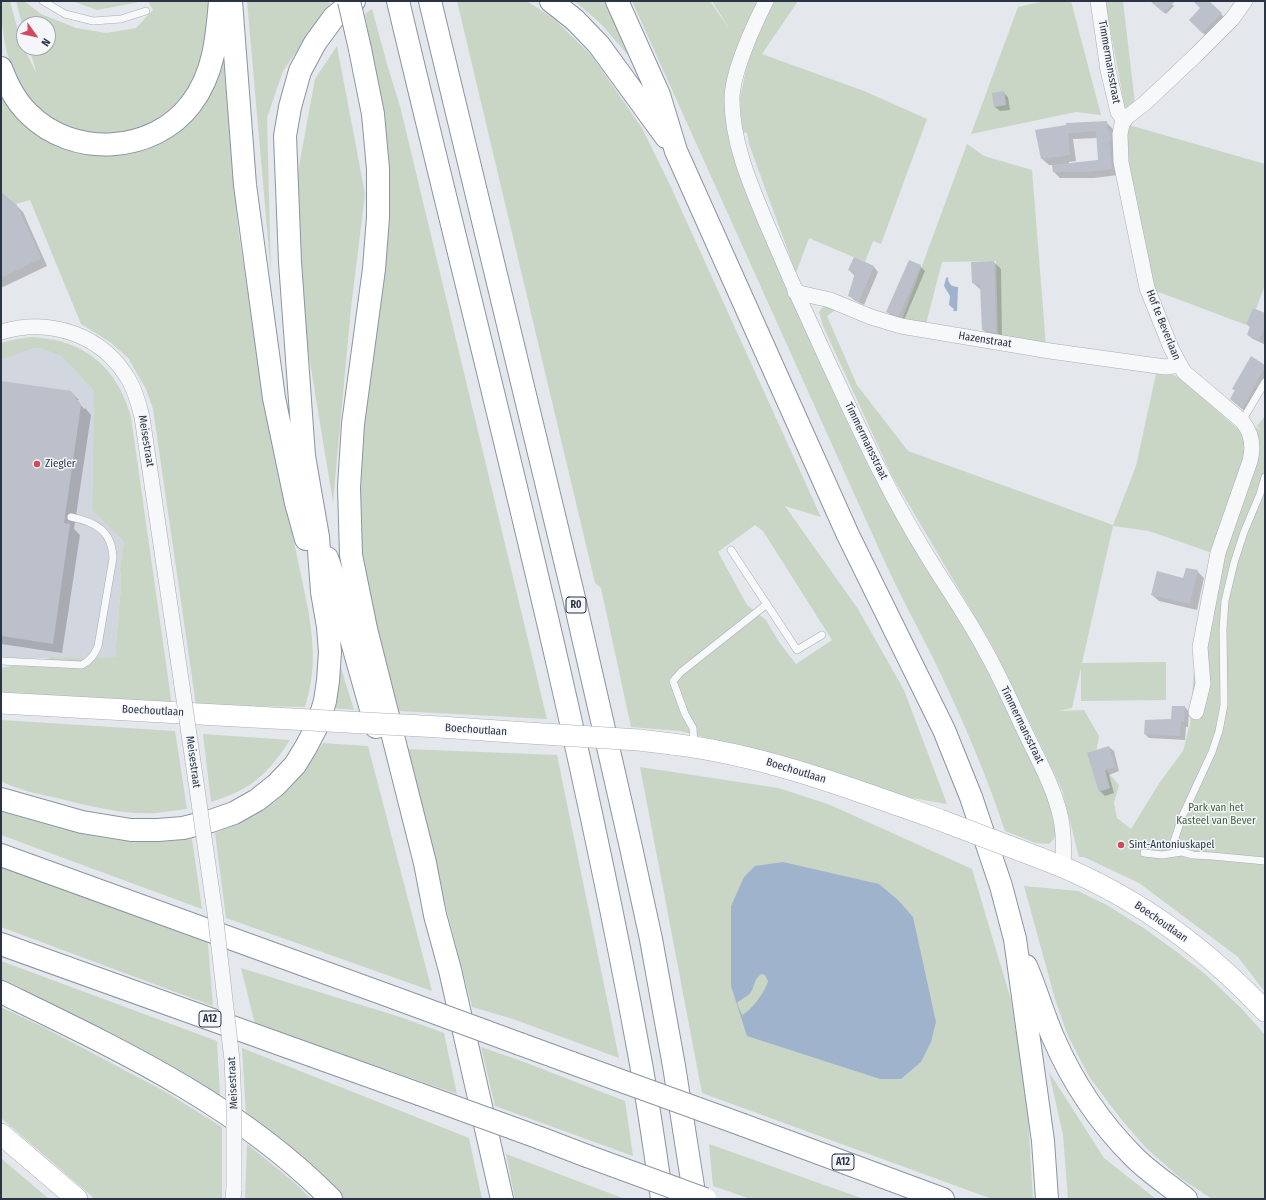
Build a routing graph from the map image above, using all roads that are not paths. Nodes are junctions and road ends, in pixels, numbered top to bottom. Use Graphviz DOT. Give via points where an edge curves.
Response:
graph roads {
  1 [pos="43,1"];
  2 [pos="220,1"];
  3 [pos="231,1"];
  4 [pos="349,1"];
  5 [pos="354,1"];
  6 [pos="398,1"];
  7 [pos="551,1"];
  8 [pos="617,1"];
  9 [pos="766,1"];
  10 [pos="1098,1"];
  11 [pos="1245,1"];
  12 [pos="432,9"];
  13 [pos="146,11"];
  14 [pos="1,68"];
  15 [pos="1124,121"];
  16 [pos="676,151"];
  17 [pos="795,292"];
  18 [pos="1,332"];
  19 [pos="1180,365"];
  20 [pos="1265,382"];
  21 [pos="1242,421"];
  22 [pos="1265,477"];
  23 [pos="71,517"];
  24 [pos="318,537"];
  25 [pos="731,550"];
  26 [pos="322,592"];
  27 [pos="767,604"];
  28 [pos="822,635"];
  29 [pos="1,661"];
  30 [pos="1,703"];
  31 [pos="1196,712"];
  32 [pos="694,746"];
  33 [pos="1,799"];
  34 [pos="1182,852"];
  35 [pos="1144,853"];
  36 [pos="1,855"];
  37 [pos="1265,862"];
  38 [pos="1063,867"];
  39 [pos="435,915"];
  40 [pos="1015,939"];
  41 [pos="1,944"];
  42 [pos="1,992"];
  43 [pos="1265,1011"];
  44 [pos="1,1134"];
  45 [pos="233,1193"];
  46 [pos="77,1199"];
  47 [pos="331,1199"];
  48 [pos="502,1199"];
  49 [pos="662,1199"];
  50 [pos="695,1199"];
  51 [pos="705,1199"];
  52 [pos="943,1199"];
  53 [pos="1047,1199"];
  54 [pos="1186,1199"];
  1 -- 13 [label="lane" via="65,14 93,21 121,19"];
  2 -- 14 [label="highway" via="215,52 202,88 180,117 166,128 143,139 99,145 54,132 29,115 18,102"];
  3 -- 26 [label="highway" via="245,185 274,398 296,503"];
  4 -- 39 [label="highway, bridge" via="373,114 378,169 374,269 353,424 349,487 351,555 366,629 425,863"];
  5 -- 24 [label="highway" via="334,17 315,43 300,71 290,107 286,136 290,262 304,456"];
  6 -- 49 [label="highway" via="586,786 639,1049"];
  7 -- 16 [label="highway" via="575,20 599,45"];
  8 -- 16 [label="highway" via="659,94"];
  9 -- 17 [label="street, Timmermansstraat" via="745,48 733,87 734,130 751,184"];
  10 -- 15 [label="street, Timmermansstraat" via="1108,70 1118,112"];
  11 -- 15 [label="street" via="1217,34"];
  12 -- 50 [label="highway, R0" via="573,590 630,843 673,1058"];
  15 -- 19 [label="street, Hof te Beverlaan" via="1120,134 1121,162 1148,288"];
  16 -- 40 [label="highway" via="848,535 944,730 971,797 1001,886"];
  17 -- 19 [label="street, Hazenstraat" via="830,300 872,317 920,330 1165,367"];
  17 -- 38 [label="street, Timmermansstraat" via="899,508 986,652 1048,780 1061,819"];
  18 -- 45 [label="street, Meisestraat, bridge" via="15,327 40,326 70,332 106,352 119,365 136,394 142,417 216,921 234,1107"];
  19 -- 21 [label="street, Hof te Beverlaan" via="1189,377"];
  20 -- 21 [label="lane"];
  21 -- 31 [label="street, Hof te Beverlaan" via="1247,426 1252,440 1252,455 1218,553 1200,647 1203,684"];
  22 -- 34 [label="lane" via="1244,532 1225,601 1224,705 1212,752 1174,841"];
  23 -- 29 [label="lane" via="97,526 107,536 112,550 113,558 95,653 82,665"];
  24 -- 26 [label="highway"];
  24 -- 39 [label="highway" via="334,578 414,865"];
  25 -- 27 [label="lane"];
  26 -- 33 [label="highway" via="330,652 325,701 318,724 295,765 257,800 234,813 211,821 183,828 144,830 82,822"];
  27 -- 28 [label="lane" via="797,650"];
  27 -- 32 [label="lane" via="673,681 693,728"];
  30 -- 32 [label="main road, Boechoutlaan, bridge" via="512,732"];
  32 -- 38 [label="main road, Boechoutlaan, bridge" via="745,756 814,776"];
  34 -- 35 [label="lane" via="1162,855"];
  34 -- 37 [label="lane"];
  36 -- 52 [label="highway, A12, bridge"];
  38 -- 43 [label="main road, Boechoutlaan" via="1099,884 1154,916 1210,959"];
  39 -- 48 [label="highway"];
  40 -- 53 [label="highway" via="1043,1141"];
  40 -- 54 [label="highway" via="1072,1077 1104,1123 1134,1158"];
  41 -- 51 [label="highway, A12, bridge"];
  42 -- 47 [label="highway" via="173,1079 239,1121 282,1153"];
  44 -- 46 [label="main road"];
}
